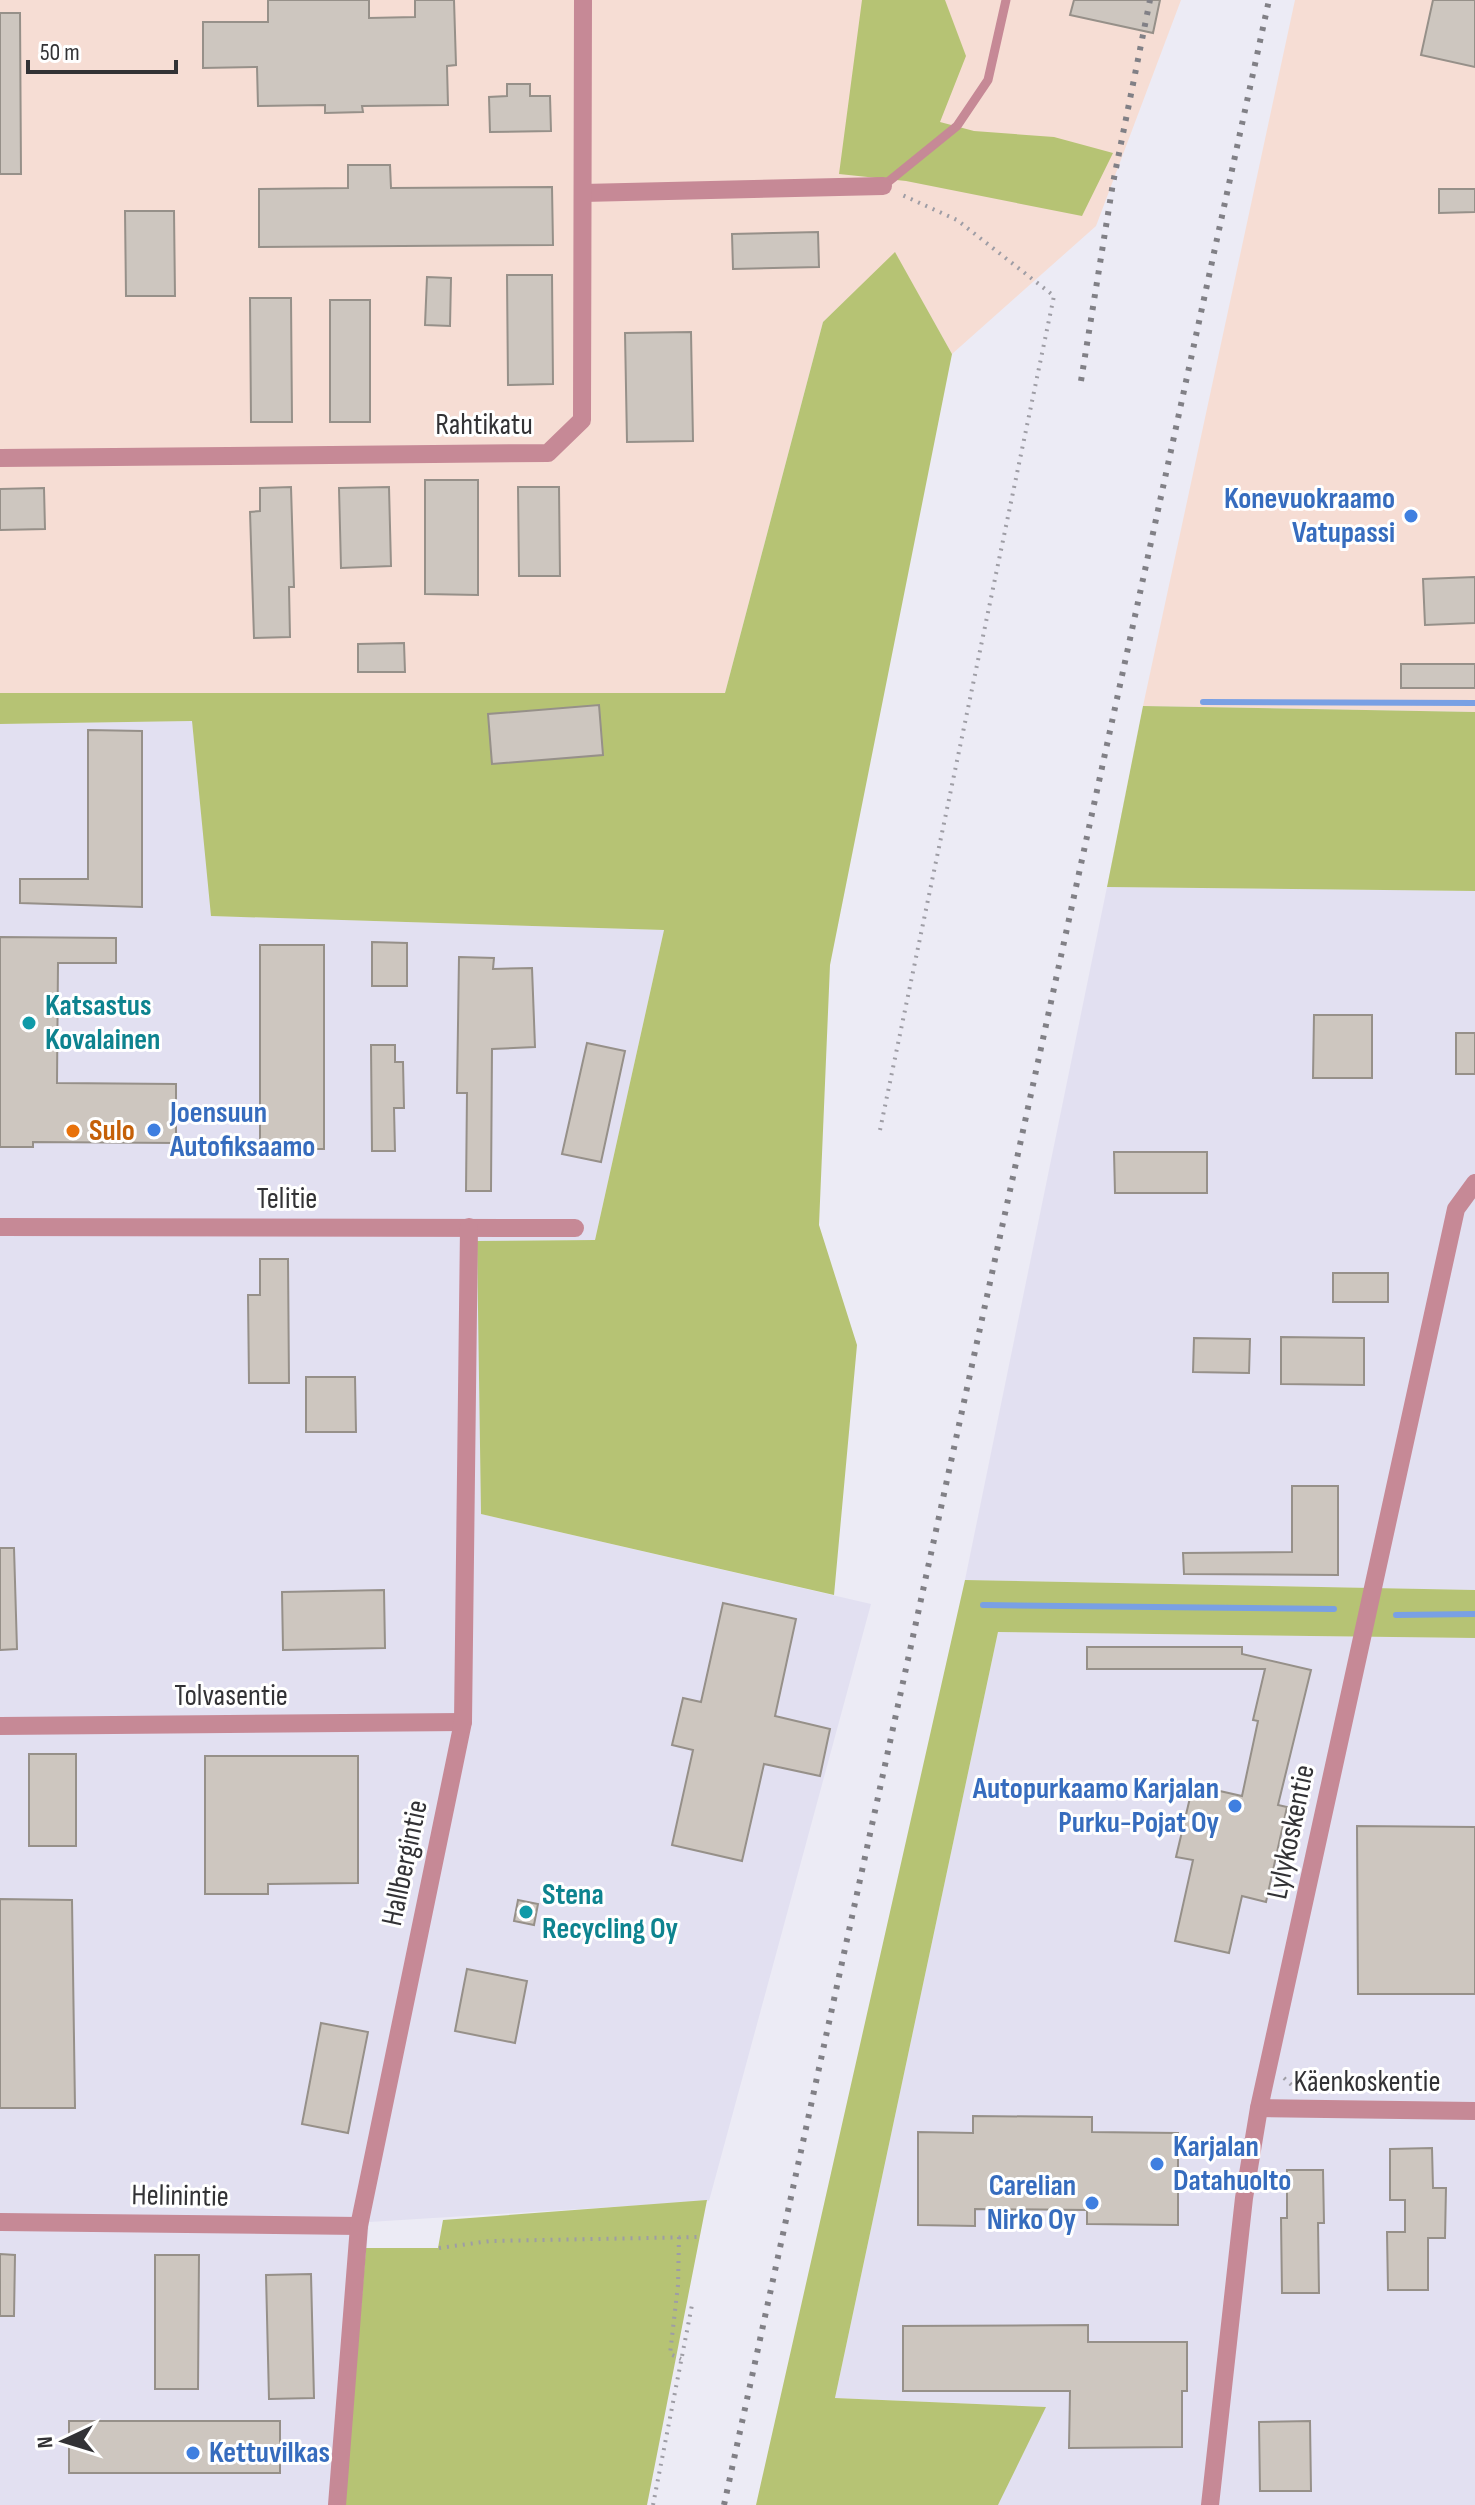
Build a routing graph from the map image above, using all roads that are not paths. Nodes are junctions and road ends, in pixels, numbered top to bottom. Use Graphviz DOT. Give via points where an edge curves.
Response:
graph roads {
  1 [pos="583,0"];
  2 [pos="1006,0"];
  3 [pos="883,186"];
  4 [pos="583,193"];
  5 [pos="0,458"];
  6 [pos="1475,1183"];
  7 [pos="0,1227"];
  8 [pos="469,1227"];
  9 [pos="575,1228"];
  10 [pos="463,1722"];
  11 [pos="0,1726"];
  12 [pos="1259,2108"];
  13 [pos="1475,2111"];
  14 [pos="0,2222"];
  15 [pos="359,2226"];
  16 [pos="337,2505"];
  17 [pos="1210,2505"];
  1 -- 4 [label="street, Rahtikatu"];
  2 -- 3 [label="lane" via="988,80 957,126"];
  3 -- 4 [label="street"];
  4 -- 5 [label="street, Rahtikatu" via="582,420 548,453"];
  6 -- 12 [label="street, Lylykoskentie" via="1456,1209"];
  7 -- 8 [label="street, Telitie"];
  8 -- 9 [label="street, Telitie"];
  8 -- 10 [label="street, Hallbergintie"];
  10 -- 11 [label="street, Tolvasentie"];
  10 -- 15 [label="street, Hallbergintie"];
  12 -- 13 [label="street, Käenkoskentie"];
  12 -- 17 [label="street, Lylykoskentie"];
  14 -- 15 [label="street, Helinintie"];
  15 -- 16 [label="street, Hallbergintie"];
}
